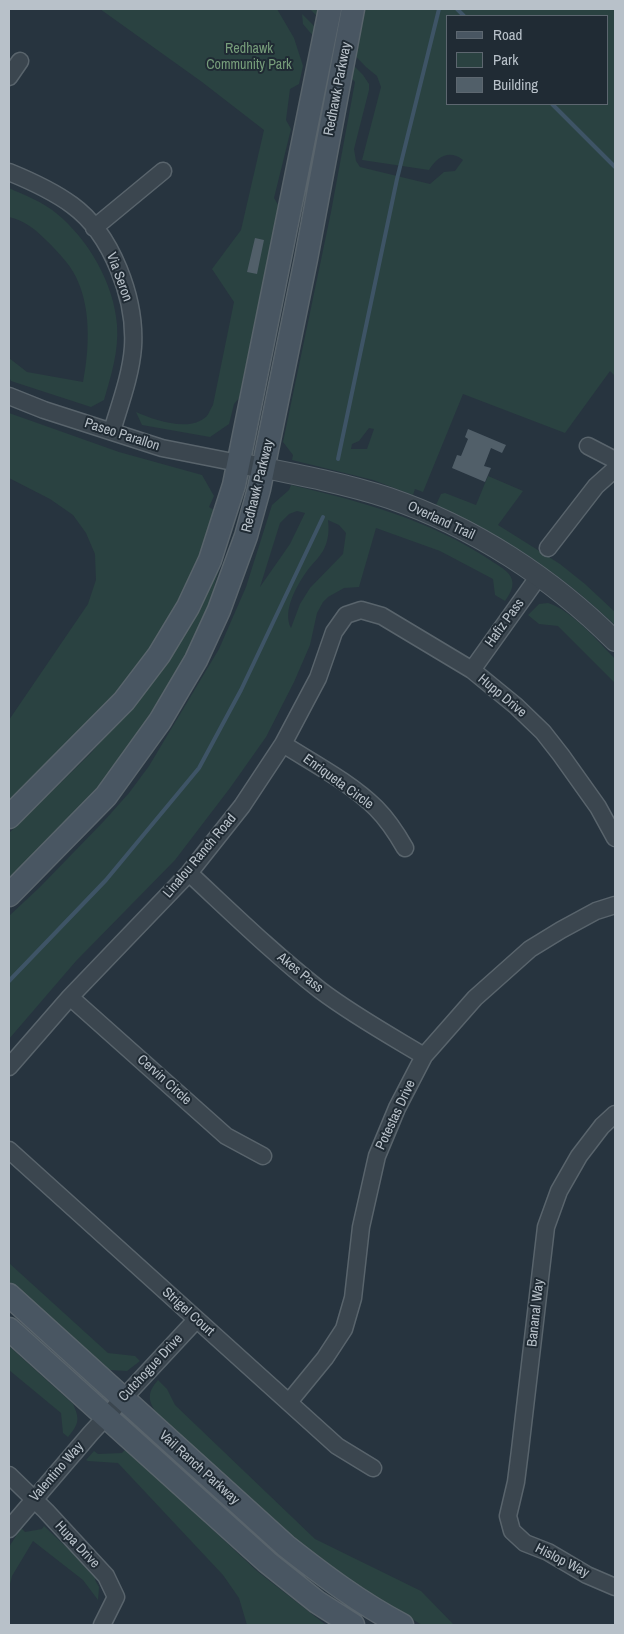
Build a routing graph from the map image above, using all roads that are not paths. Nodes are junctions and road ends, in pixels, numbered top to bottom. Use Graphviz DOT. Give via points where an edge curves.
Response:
graph roads {
  1 [pos="330,9"];
  2 [pos="353,9"];
  3 [pos="20,61"];
  4 [pos="9,77"];
  5 [pos="9,172"];
  6 [pos="163,172"];
  7 [pos="94,228"];
  8 [pos="9,396"];
  9 [pos="112,432"];
  10 [pos="588,446"];
  11 [pos="615,460"];
  12 [pos="238,463"];
  13 [pos="263,468"];
  14 [pos="615,469"];
  15 [pos="548,548"];
  16 [pos="539,576"];
  17 [pos="346,615"];
  18 [pos="615,641"];
  19 [pos="472,670"];
  20 [pos="284,744"];
  21 [pos="9,817"];
  22 [pos="615,838"];
  23 [pos="405,848"];
  24 [pos="188,873"];
  25 [pos="9,894"];
  26 [pos="615,905"];
  27 [pos="70,997"];
  28 [pos="424,1056"];
  29 [pos="9,1067"];
  30 [pos="615,1114"];
  31 [pos="9,1150"];
  32 [pos="263,1156"];
  33 [pos="9,1295"];
  34 [pos="196,1320"];
  35 [pos="9,1329"];
  36 [pos="123,1399"];
  37 [pos="289,1402"];
  38 [pos="106,1417"];
  39 [pos="372,1468"];
  40 [pos="9,1475"];
  41 [pos="33,1500"];
  42 [pos="9,1529"];
  43 [pos="512,1531"];
  44 [pos="615,1588"];
  45 [pos="102,1625"];
  46 [pos="353,1625"];
  47 [pos="402,1625"];
  1 -- 12 [label="main road, Redhawk Parkway"];
  2 -- 13 [label="main road, Redhawk Parkway"];
  3 -- 4 [label="street"];
  5 -- 7 [label="street, Via Seron" via="46,188 74,206"];
  6 -- 7 [label="street"];
  7 -- 9 [label="street, Via Seron" via="114,257 133,319 129,371"];
  8 -- 9 [label="street, Paseo Parallon"];
  9 -- 12 [label="street, Paseo Parallon" via="162,448"];
  10 -- 11 [label="street"];
  12 -- 13 [label="street, Overland Trail"];
  12 -- 21 [label="main road, Redhawk Parkway" via="210,560 188,607 159,655 124,701"];
  13 -- 16 [label="street, Overland Trail" via="365,491 422,511 487,543"];
  13 -- 25 [label="main road, Redhawk Parkway" via="246,536 219,610 196,660 160,722 106,796"];
  14 -- 15 [label="street" via="596,486"];
  16 -- 18 [label="street, Overland Trail"];
  16 -- 19 [label="street, Hafiz Pass"];
  17 -- 19 [label="street, Hupp Drive" via="361,610 382,616"];
  17 -- 20 [label="street, Linalou Ranch Road" via="334,632 318,678"];
  19 -- 22 [label="street, Hupp Drive" via="543,732 580,780"];
  20 -- 23 [label="street, Enriqueta Circle" via="375,808"];
  20 -- 24 [label="street, Linalou Ranch Road" via="242,806"];
  24 -- 27 [label="street, Linalou Ranch Road"];
  24 -- 28 [label="street, Akes Pass" via="321,991"];
  26 -- 28 [label="street, Potestas Drive" via="596,911 530,949 475,998"];
  27 -- 29 [label="street, Linalou Ranch Road"];
  27 -- 32 [label="street, Cervin Circle" via="226,1136"];
  28 -- 37 [label="street, Potestas Drive" via="377,1156 361,1227 353,1298 344,1328 325,1358"];
  30 -- 43 [label="street, Bananal Way" via="579,1156 559,1191 546,1227 518,1466 508,1516"];
  31 -- 34 [label="street, Strigel Court"];
  33 -- 36 [label="main road, Vail Ranch Parkway"];
  34 -- 36 [label="street, Cutchogue Drive"];
  34 -- 37 [label="street, Strigel Court"];
  35 -- 38 [label="main road, Vail Ranch Parkway"];
  36 -- 38 [label="street, Cutchogue Drive"];
  36 -- 47 [label="main road, Vail Ranch Parkway" via="286,1546 332,1582"];
  37 -- 39 [label="street, Strigel Court" via="338,1446"];
  38 -- 41 [label="street, Valentino Way"];
  38 -- 46 [label="main road, Vail Ranch Parkway" via="267,1562 317,1602"];
  40 -- 41 [label="street, Hupa Drive"];
  41 -- 42 [label="street, Valentino Way"];
  41 -- 45 [label="street, Hupa Drive" via="106,1576 116,1597"];
  43 -- 44 [label="street, Hislop Way" via="525,1543"];
}
